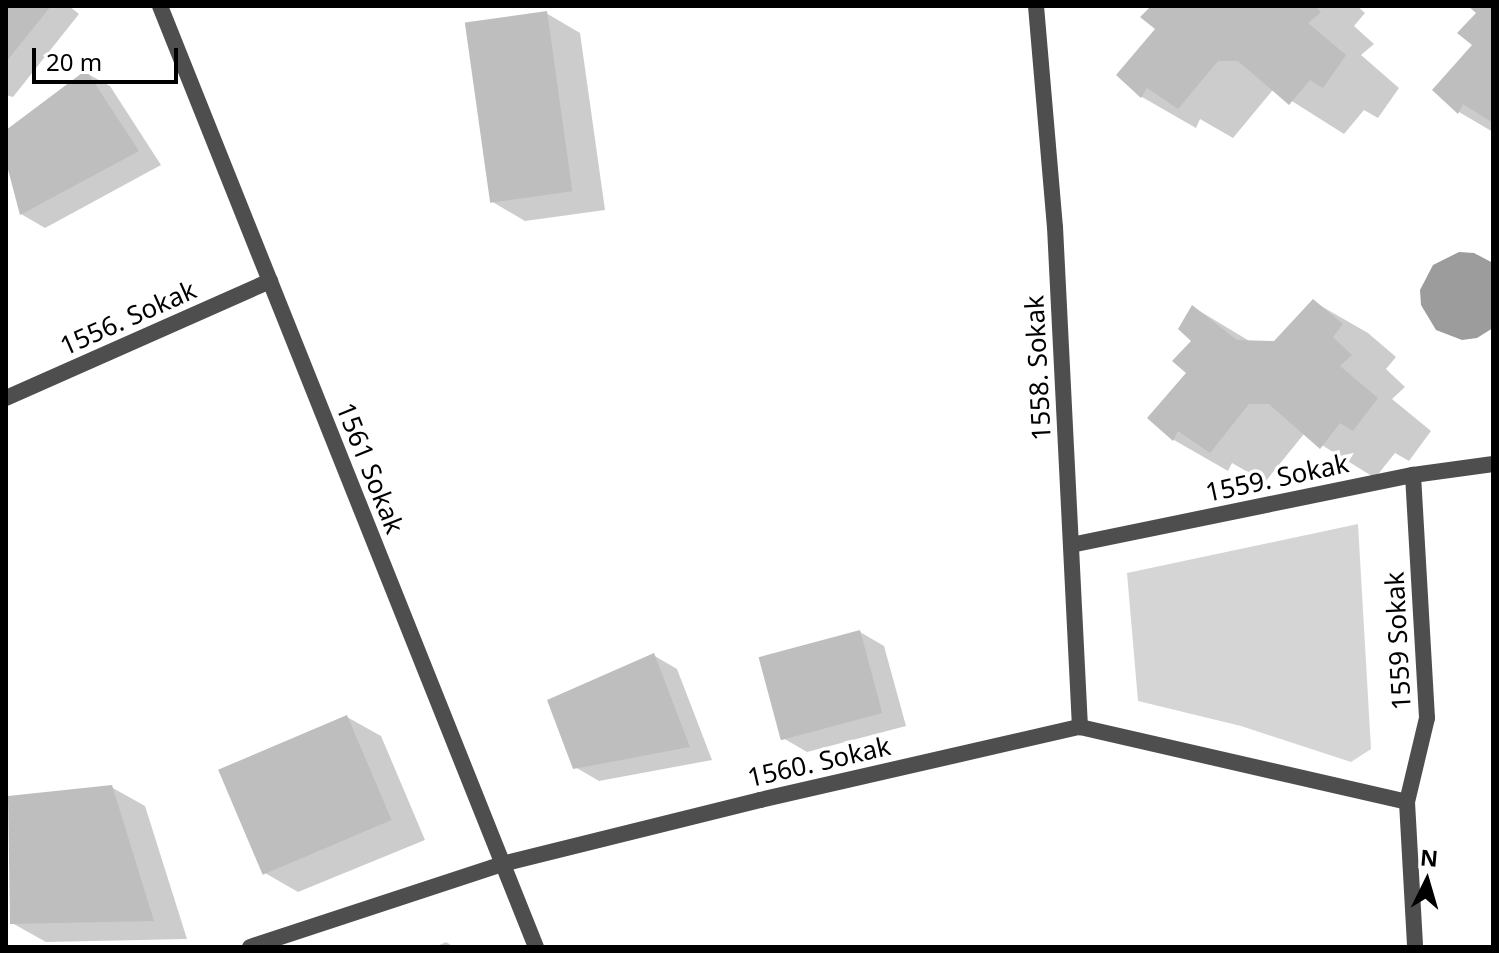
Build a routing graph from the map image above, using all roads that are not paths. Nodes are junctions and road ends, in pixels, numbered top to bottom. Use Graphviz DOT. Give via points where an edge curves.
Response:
graph roads {
  1 [pos="160,6"];
  2 [pos="1036,6"];
  3 [pos="270,281"];
  4 [pos="6,398"];
  5 [pos="1493,464"];
  6 [pos="1413,475"];
  7 [pos="1071,545"];
  8 [pos="1080,727"];
  9 [pos="1407,802"];
  10 [pos="502,864"];
  11 [pos="250,947"];
  12 [pos="536,947"];
  13 [pos="1415,947"];
  1 -- 3 [label="street, 1561 Sokak"];
  2 -- 7 [label="street, 1558. Sokak" via="1055,227"];
  3 -- 4 [label="street, 1556. Sokak"];
  3 -- 10 [label="street, 1561 Sokak"];
  5 -- 6 [label="street, 1559. Sokak"];
  6 -- 7 [label="street, 1559. Sokak"];
  6 -- 9 [label="street, 1559 Sokak" via="1427,718"];
  7 -- 8 [label="street, 1558. Sokak"];
  8 -- 9 [label="street, 1560. Sokak"];
  8 -- 10 [label="street, 1560. Sokak"];
  9 -- 13 [label="street, 1559 Sokak"];
  10 -- 11 [label="street, 1560. Sokak"];
  10 -- 12 [label="street, 1561 Sokak"];
}
